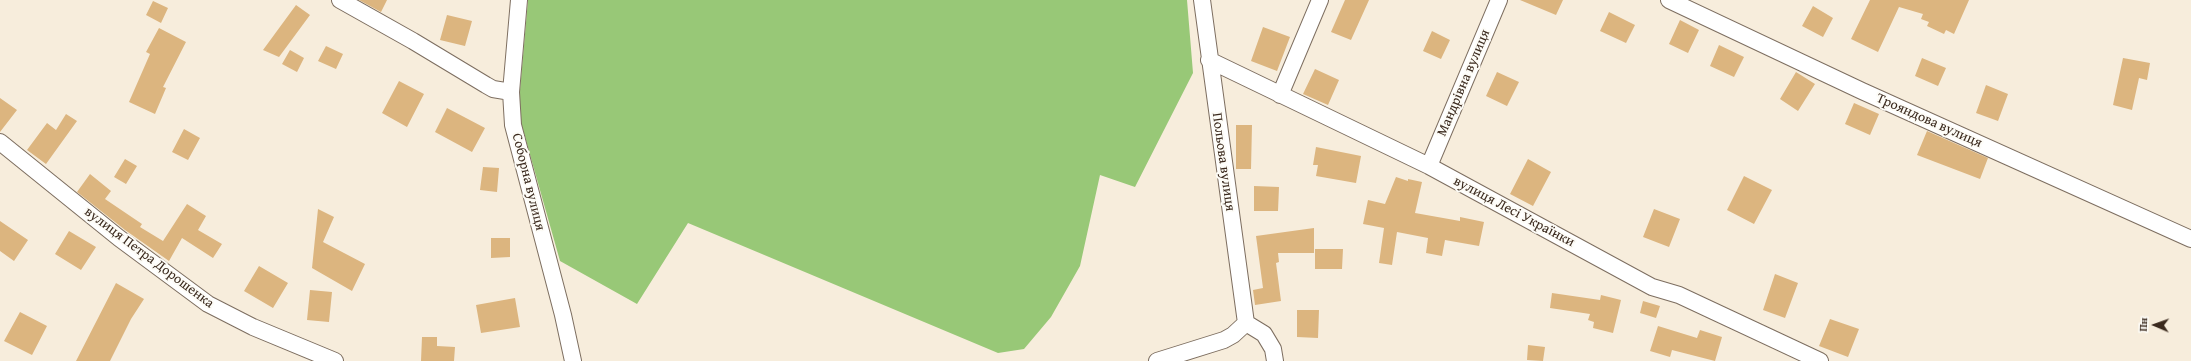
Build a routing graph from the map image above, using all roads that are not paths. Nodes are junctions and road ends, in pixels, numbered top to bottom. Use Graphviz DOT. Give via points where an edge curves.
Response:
graph roads {
  1 [pos="340,0"];
  2 [pos="519,0"];
  3 [pos="1202,0"];
  4 [pos="1320,0"];
  5 [pos="1499,0"];
  6 [pos="1669,0"];
  7 [pos="1209,60"];
  8 [pos="511,92"];
  9 [pos="1280,95"];
  10 [pos="0,142"];
  11 [pos="1429,166"];
  12 [pos="2191,239"];
  13 [pos="1246,323"];
  14 [pos="335,361"];
  15 [pos="573,361"];
  16 [pos="1157,361"];
  17 [pos="1274,361"];
  18 [pos="1819,361"];
  1 -- 8 [label="street" via="493,89"];
  2 -- 8 [label="street, Соборна вулиця"];
  3 -- 7 [label="street, Польова вулиця"];
  4 -- 9 [label="street"];
  5 -- 11 [label="street, Мандрівна вулиця"];
  6 -- 12 [label="street, Трояндова вулиця" via="1862,91"];
  7 -- 9 [label="street, вулиця Лесі Українки"];
  7 -- 13 [label="street, Польова вулиця"];
  8 -- 15 [label="street, Соборна вулиця" via="511,110 517,143"];
  9 -- 11 [label="street, вулиця Лесі Українки"];
  10 -- 14 [label="street, вулиця Петра Дорошенка" via="119,238 208,304 253,328"];
  11 -- 18 [label="street, вулиця Лесі Українки" via="1652,287 1679,295"];
  13 -- 16 [label="street" via="1224,340"];
  13 -- 17 [label="street" via="1264,334 1273,349"];
}
